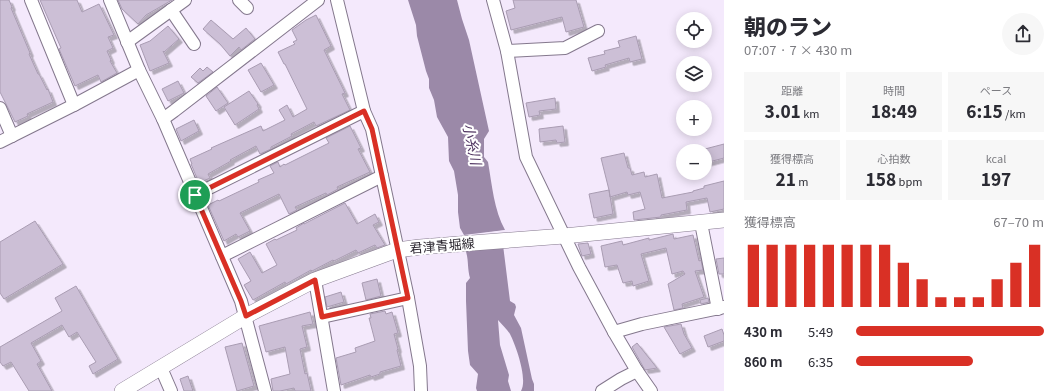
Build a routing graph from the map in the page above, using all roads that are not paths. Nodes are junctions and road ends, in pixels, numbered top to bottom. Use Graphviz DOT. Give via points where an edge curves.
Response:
graph roads {
  1 [pos="31,0"];
  2 [pos="110,0"];
  3 [pos="318,0"];
  4 [pos="337,0"];
  5 [pos="493,0"];
  6 [pos="183,1"];
  7 [pos="171,10"];
  8 [pos="598,31"];
  9 [pos="127,42"];
  10 [pos="194,44"];
  11 [pos="507,51"];
  12 [pos="139,70"];
  13 [pos="74,105"];
  14 [pos="0,108"];
  15 [pos="364,111"];
  16 [pos="162,119"];
  17 [pos="12,136"];
  18 [pos="0,142"];
  19 [pos="382,176"];
  20 [pos="195,195"];
  21 [pos="724,220"];
  22 [pos="701,223"];
  23 [pos="564,236"];
  24 [pos="397,250"];
  25 [pos="222,256"];
  26 [pos="315,280"];
  27 [pos="408,298"];
  28 [pos="721,308"];
  29 [pos="246,316"];
  30 [pos="322,317"];
  31 [pos="614,332"];
  32 [pos="161,368"];
  33 [pos="637,371"];
  34 [pos="122,391"];
  35 [pos="171,391"];
  36 [pos="264,391"];
  37 [pos="334,391"];
  38 [pos="421,391"];
  39 [pos="602,391"];
  40 [pos="651,391"];
  1 -- 13 [label="street"];
  2 -- 9 [label="street"];
  3 -- 16 [label="street"];
  4 -- 15 [label="street"];
  5 -- 11 [label="street"];
  6 -- 7 [label="street"];
  7 -- 9 [label="street"];
  7 -- 10 [label="street"];
  8 -- 11 [label="street" via="565,48"];
  9 -- 12 [label="street"];
  11 -- 23 [label="street" via="526,157"];
  12 -- 13 [label="street"];
  12 -- 16 [label="street"];
  13 -- 17 [label="street"];
  14 -- 17 [label="street"];
  15 -- 19 [label="street" via="372,129"];
  15 -- 20 [label="street"];
  16 -- 20 [label="street"];
  17 -- 18 [label="street"];
  19 -- 24 [label="street"];
  19 -- 25 [label="street"];
  20 -- 25 [label="street"];
  21 -- 22 [label="main road, 君津青堀線"];
  22 -- 23 [label="main road, 君津青堀線"];
  22 -- 28 [label="street"];
  23 -- 24 [label="main road, 君津青堀線"];
  23 -- 31 [label="street"];
  24 -- 26 [label="main road, 君津青堀線"];
  24 -- 27 [label="street"];
  25 -- 29 [label="street"];
  26 -- 29 [label="main road, 君津青堀線"];
  26 -- 30 [label="street"];
  27 -- 30 [label="street"];
  27 -- 38 [label="street" via="420,366"];
  28 -- 31 [label="street"];
  29 -- 32 [label="main road, 君津青堀線"];
  29 -- 36 [label="street"];
  30 -- 37 [label="street"];
  31 -- 33 [label="street"];
  32 -- 34 [label="main road, 君津青堀線"];
  32 -- 35 [label="street"];
  33 -- 39 [label="street"];
  33 -- 40 [label="street"];
}
